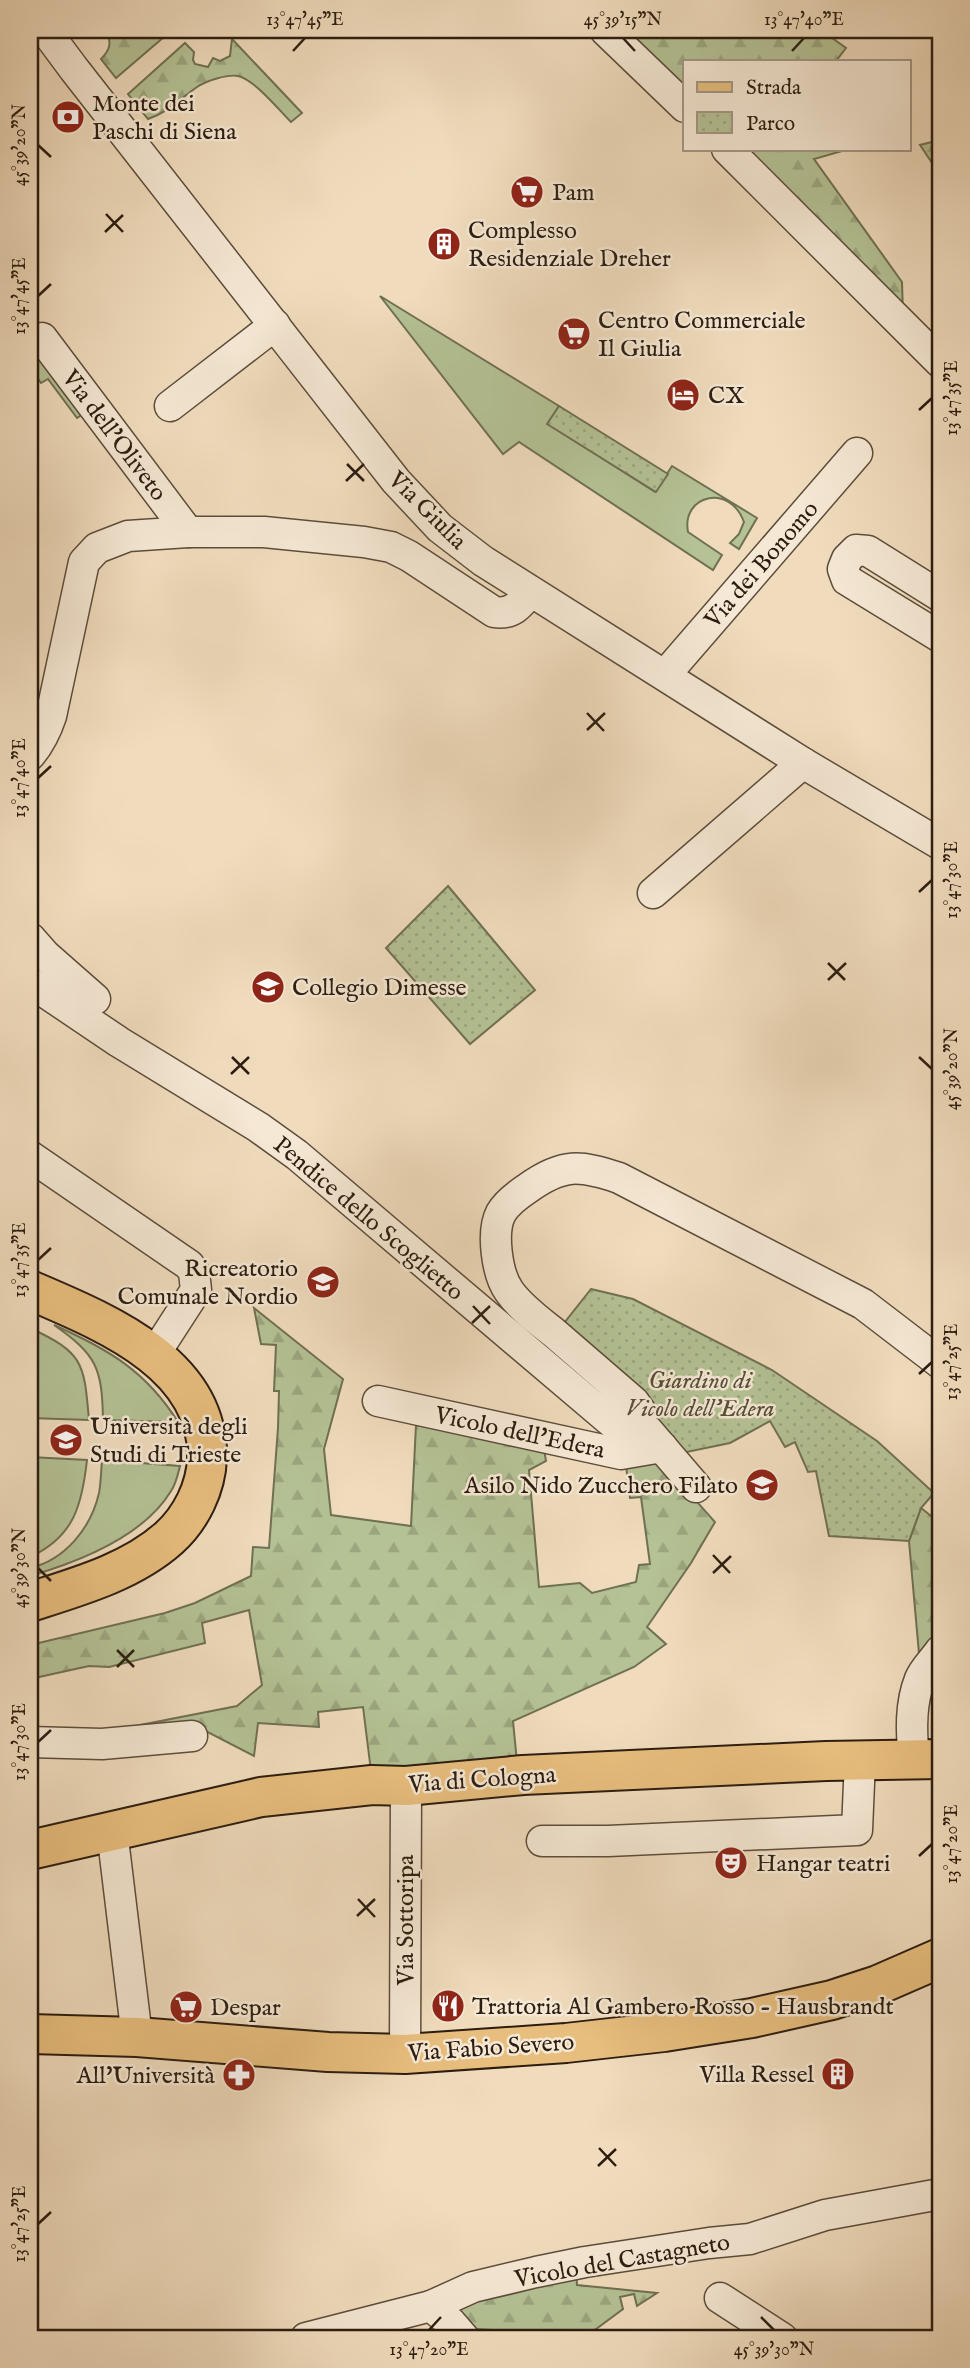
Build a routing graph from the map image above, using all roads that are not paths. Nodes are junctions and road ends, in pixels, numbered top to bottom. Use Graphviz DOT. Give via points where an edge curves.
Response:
graph roads {
  1 [pos="46,30"];
  2 [pos="606,30"];
  3 [pos="683,105"];
  4 [pos="728,150"];
  5 [pos="275,326"];
  6 [pos="42,338"];
  7 [pos="940,362"];
  8 [pos="170,407"];
  9 [pos="857,453"];
  10 [pos="188,532"];
  11 [pos="530,592"];
  12 [pos="940,596"];
  13 [pos="940,637"];
  14 [pos="665,676"];
  15 [pos="40,709"];
  16 [pos="30,755"];
  17 [pos="803,763"];
  18 [pos="940,844"];
  19 [pos="653,893"];
  20 [pos="30,939"];
  21 [pos="30,982"];
  22 [pos="95,999"];
  23 [pos="30,1156"];
  24 [pos="30,1290"];
  25 [pos="154,1355"];
  26 [pos="940,1363"];
  27 [pos="378,1401"];
  28 [pos="641,1423"];
  29 [pos="662,1447"];
  30 [pos="696,1487"];
  31 [pos="30,1602"];
  32 [pos="940,1651"];
  33 [pos="192,1736"];
  34 [pos="30,1742"];
  35 [pos="927,1759"];
  36 [pos="860,1760"];
  37 [pos="406,1786"];
  38 [pos="112,1831"];
  39 [pos="542,1841"];
  40 [pos="30,1850"];
  41 [pos="940,1958"];
  42 [pos="30,2034"];
  43 [pos="136,2037"];
  44 [pos="405,2054"];
  45 [pos="940,2194"];
  46 [pos="720,2298"];
  47 [pos="431,2306"];
  48 [pos="306,2338"];
  49 [pos="464,2338"];
  50 [pos="782,2338"];
  1 -- 5 [label="street, Via Giulia"];
  2 -- 3 [label="street"];
  4 -- 7 [label="street"];
  5 -- 8 [label="street"];
  5 -- 11 [label="street, Via Giulia" via="420,509 461,546"];
  6 -- 10 [label="street, Via dell'Oliveto"];
  9 -- 14 [label="street, Via dei Bonomo"];
  10 -- 11 [label="street" via="264,531 391,547 503,614 520,606"];
  10 -- 15 [label="street" via="128,536 97,548 84,562"];
  11 -- 14 [label="street, Via Giulia"];
  12 -- 13 [label="street" via="868,551 856,550 843,569 847,580"];
  14 -- 17 [label="street, Via Giulia"];
  15 -- 16 [label="street" via="47,730"];
  17 -- 18 [label="street, Via Giulia"];
  17 -- 19 [label="street"];
  20 -- 22 [label="street"];
  21 -- 28 [label="street, Pendice dello Scoglietto" via="297,1155 614,1424 634,1429"];
  23 -- 25 [label="street" via="194,1272 196,1290"];
  24 -- 25 [label="main road" via="112,1327"];
  25 -- 31 [label="main road" via="199,1413 207,1465 199,1495 181,1525 145,1555 101,1577"];
  26 -- 28 [label="street, Pendice dello Scoglietto" via="867,1306 630,1184 585,1168 556,1172 520,1193 501,1213 496,1238 499,1264 509,1291 634,1402"];
  27 -- 29 [label="street, Vicolo dell'Edera" via="621,1454"];
  28 -- 29 [label="street, Vicolo dell'Edera"];
  29 -- 30 [label="street, Vicolo dell'Edera"];
  32 -- 35 [label="street" via="921,1678 911,1728"];
  33 -- 34 [label="street" via="102,1744"];
  35 -- 36 [label="main road, Via di Cologna"];
  36 -- 37 [label="main road, Via di Cologna" via="523,1775"];
  36 -- 39 [label="street" via="857,1830"];
  37 -- 38 [label="main road, Via di Cologna" via="261,1797"];
  37 -- 44 [label="street, Via Sottoripa"];
  38 -- 40 [label="main road, Via di Cologna"];
  38 -- 43 [label="street"];
  41 -- 44 [label="main road, Via Fabio Severo" via="832,2000 751,2018 566,2043"];
  42 -- 43 [label="main road, Via Fabio Severo"];
  43 -- 44 [label="main road, Via Fabio Severo"];
  45 -- 47 [label="street, Vicolo del Castagneto" via="825,2215 750,2239 536,2272 473,2287"];
  46 -- 50 [label="street"];
  47 -- 48 [label="street, Vicolo del Castagneto"];
  47 -- 49 [label="street"];
}
